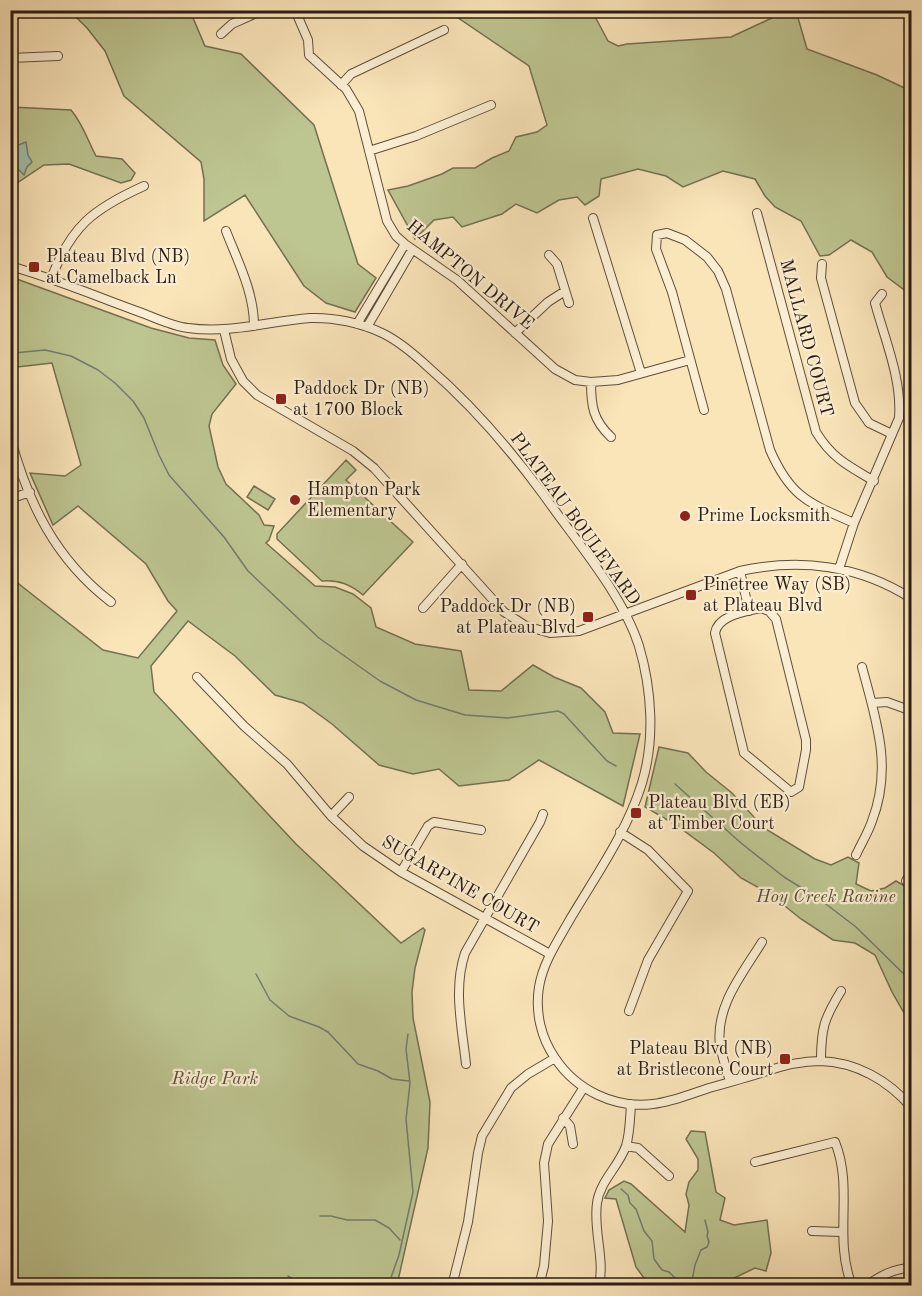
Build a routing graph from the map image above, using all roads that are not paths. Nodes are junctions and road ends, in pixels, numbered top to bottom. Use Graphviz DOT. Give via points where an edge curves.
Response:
graph roads {
  1 [pos="263,10"];
  2 [pos="295,10"];
  3 [pos="444,30"];
  4 [pos="220,34"];
  5 [pos="58,56"];
  6 [pos="10,58"];
  7 [pos="341,85"];
  8 [pos="491,105"];
  9 [pos="369,151"];
  10 [pos="144,186"];
  11 [pos="758,213"];
  12 [pos="593,218"];
  13 [pos="226,231"];
  14 [pos="409,247"];
  15 [pos="549,255"];
  16 [pos="822,264"];
  17 [pos="12,267"];
  18 [pos="51,279"];
  19 [pos="10,283"];
  20 [pos="565,291"];
  21 [pos="882,294"];
  22 [pos="569,303"];
  23 [pos="357,324"];
  24 [pos="254,326"];
  25 [pos="367,327"];
  26 [pos="224,330"];
  27 [pos="515,333"];
  28 [pos="690,360"];
  29 [pos="641,374"];
  30 [pos="591,382"];
  31 [pos="704,410"];
  32 [pos="892,434"];
  33 [pos="10,436"];
  34 [pos="611,437"];
  35 [pos="874,481"];
  36 [pos="30,492"];
  37 [pos="10,500"];
  38 [pos="854,523"];
  39 [pos="462,564"];
  40 [pos="839,569"];
  41 [pos="740,571"];
  42 [pos="912,599"];
  43 [pos="111,602"];
  44 [pos="423,608"];
  45 [pos="749,611"];
  46 [pos="626,614"];
  47 [pos="862,667"];
  48 [pos="197,677"];
  49 [pos="872,703"];
  50 [pos="912,711"];
  51 [pos="349,797"];
  52 [pos="543,814"];
  53 [pos="331,816"];
  54 [pos="481,830"];
  55 [pos="621,832"];
  56 [pos="856,855"];
  57 [pos="912,870"];
  58 [pos="401,872"];
  59 [pos="906,881"];
  60 [pos="485,918"];
  61 [pos="762,942"];
  62 [pos="550,954"];
  63 [pos="841,991"];
  64 [pos="629,1011"];
  65 [pos="555,1058"];
  66 [pos="821,1061"];
  67 [pos="466,1064"];
  68 [pos="730,1082"];
  69 [pos="584,1087"];
  70 [pos="631,1104"];
  71 [pos="912,1108"];
  72 [pos="563,1118"];
  73 [pos="573,1144"];
  74 [pos="626,1146"];
  75 [pos="755,1162"];
  76 [pos="669,1176"];
  77 [pos="812,1231"];
  78 [pos="842,1232"];
  79 [pos="912,1268"];
  80 [pos="600,1281"];
  81 [pos="452,1286"];
  82 [pos="539,1286"];
  83 [pos="608,1286"];
  84 [pos="852,1286"];
  85 [pos="866,1286"];
  1 -- 4 [label="street"];
  2 -- 7 [label="street, HAMPTON DRIVE" via="308,40 309,55"];
  3 -- 7 [label="street" via="351,74"];
  5 -- 6 [label="street"];
  7 -- 9 [label="street, HAMPTON DRIVE" via="359,111"];
  8 -- 9 [label="street"];
  9 -- 14 [label="street, HAMPTON DRIVE" via="387,221"];
  10 -- 18 [label="street" via="90,216 60,255"];
  11 -- 35 [label="street, MALLARD COURT" via="816,432 838,461"];
  12 -- 29 [label="street"];
  13 -- 24 [label="street" via="251,294"];
  14 -- 23 [label="street"];
  14 -- 25 [label="street"];
  14 -- 27 [label="street, HAMPTON DRIVE" via="457,280"];
  15 -- 20 [label="street" via="557,264"];
  16 -- 32 [label="street" via="821,278 855,403 869,423"];
  17 -- 18 [label="street, PLATEAU BOULEVARD"];
  17 -- 19 [label="street"];
  18 -- 26 [label="street, PLATEAU BOULEVARD" via="181,327"];
  20 -- 22 [label="street"];
  20 -- 27 [label="street"];
  21 -- 32 [label="street" via="875,303 900,401 899,418"];
  23 -- 24 [label="street, PLATEAU BOULEVARD" via="312,318"];
  23 -- 25 [label="street, PLATEAU BOULEVARD"];
  24 -- 26 [label="street, PLATEAU BOULEVARD"];
  25 -- 46 [label="street, PLATEAU BOULEVARD" via="413,353 454,389 513,453"];
  26 -- 39 [label="street" via="231,359 243,381 257,394 353,451 374,468"];
  27 -- 30 [label="street, HAMPTON DRIVE" via="555,369 575,380"];
  28 -- 29 [label="street, HAMPTON DRIVE"];
  28 -- 31 [label="street"];
  28 -- 38 [label="street" via="656,249 657,235 667,233 685,240 718,271 770,450 780,472 800,496"];
  29 -- 30 [label="street, HAMPTON DRIVE"];
  30 -- 34 [label="street" via="591,402 600,426"];
  32 -- 35 [label="street"];
  33 -- 36 [label="street"];
  35 -- 38 [label="street"];
  36 -- 37 [label="street"];
  36 -- 43 [label="street" via="60,552 83,579"];
  38 -- 40 [label="street"];
  39 -- 44 [label="street"];
  39 -- 46 [label="street" via="504,612 526,626 550,633 579,631"];
  40 -- 41 [label="street" via="808,564"];
  40 -- 42 [label="street" via="872,578"];
  41 -- 45 [label="street"];
  41 -- 46 [label="street"];
  45 -- 45 [label="street" via="722,620 715,633 744,753 791,792 798,787 806,740 776,619 761,608"];
  46 -- 55 [label="street, PLATEAU BOULEVARD" via="645,672 651,738 642,782"];
  47 -- 49 [label="street"];
  48 -- 53 [label="street, SUGARPINE COURT" via="287,764"];
  49 -- 50 [label="street" via="887,702"];
  49 -- 56 [label="street" via="881,738 881,787 872,822"];
  51 -- 53 [label="street"];
  52 -- 60 [label="street"];
  53 -- 58 [label="street, SUGARPINE COURT" via="363,846"];
  54 -- 58 [label="street" via="434,822"];
  55 -- 62 [label="street, PLATEAU BOULEVARD"];
  55 -- 64 [label="street" via="658,859 688,891 648,960"];
  57 -- 59 [label="street"];
  58 -- 60 [label="street, SUGARPINE COURT"];
  60 -- 62 [label="street, SUGARPINE COURT"];
  60 -- 67 [label="street" via="465,953 459,977"];
  61 -- 68 [label="street" via="727,1000 722,1018 720,1047"];
  62 -- 65 [label="street, PLATEAU BOULEVARD" via="538,989 538,1008 545,1040"];
  63 -- 66 [label="street" via="821,1033"];
  65 -- 69 [label="street, PLATEAU BOULEVARD"];
  65 -- 81 [label="street" via="511,1088 482,1136 468,1222"];
  66 -- 68 [label="street, PLATEAU BOULEVARD" via="783,1066"];
  66 -- 71 [label="street, PLATEAU BOULEVARD" via="846,1064 880,1079"];
  68 -- 70 [label="street, PLATEAU BOULEVARD" via="665,1102"];
  69 -- 70 [label="street, PLATEAU BOULEVARD" via="604,1098"];
  69 -- 72 [label="street"];
  70 -- 74 [label="street"];
  72 -- 73 [label="street" via="570,1126"];
  72 -- 82 [label="street" via="548,1144 544,1163 548,1221"];
  74 -- 76 [label="street" via="638,1148"];
  74 -- 80 [label="street" via="597,1202"];
  75 -- 78 [label="street" via="835,1142 843,1180"];
  77 -- 78 [label="street"];
  78 -- 84 [label="street" via="844,1261"];
  79 -- 85 [label="street" via="896,1269"];
  80 -- 83 [label="street"];
}
